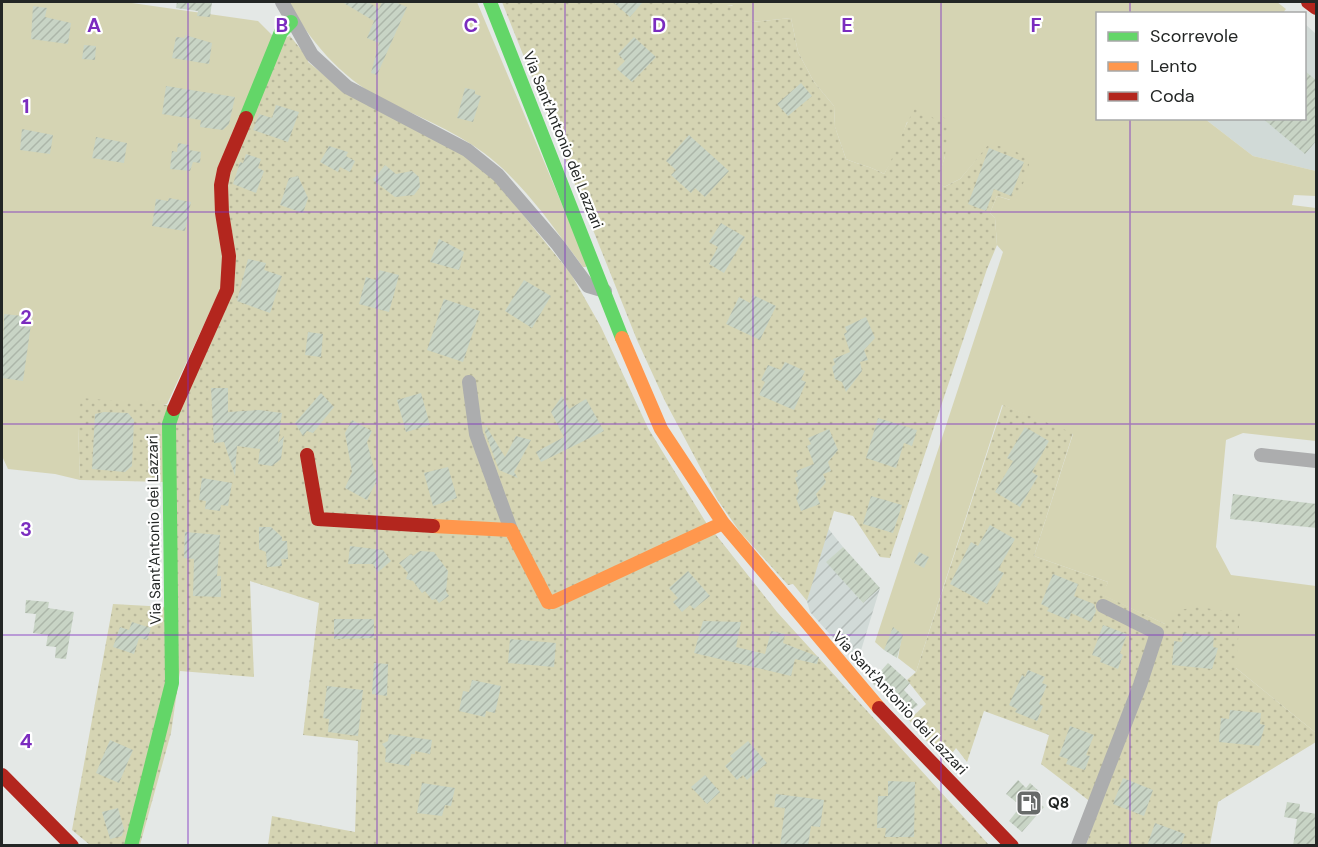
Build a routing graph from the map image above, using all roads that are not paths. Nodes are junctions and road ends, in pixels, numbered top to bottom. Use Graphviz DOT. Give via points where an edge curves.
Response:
graph roads {
  1 [pos="282,2"];
  2 [pos="490,2"];
  3 [pos="1308,2"];
  4 [pos="1317,8"];
  5 [pos="291,22"];
  6 [pos="605,291"];
  7 [pos="469,382"];
  8 [pos="307,455"];
  9 [pos="1261,455"];
  10 [pos="1317,461"];
  11 [pos="723,523"];
  12 [pos="511,530"];
  13 [pos="1103,606"];
  14 [pos="2,775"];
  15 [pos="72,846"];
  16 [pos="131,846"];
  17 [pos="1012,846"];
  18 [pos="1078,846"];
  1 -- 5 [label="street"];
  2 -- 6 [label="street, Via Sant'Antonio dei Lazzari"];
  3 -- 4 [label="street"];
  5 -- 6 [label="street" via="312,55 347,87 467,150 498,176 558,244 588,286"];
  5 -- 16 [label="street, Via Sant'Antonio dei Lazzari" via="280,32 219,185 229,283 180,389 169,424 172,683"];
  6 -- 11 [label="street, Via Sant'Antonio dei Lazzari" via="661,429"];
  7 -- 12 [label="street" via="477,434"];
  8 -- 12 [label="street" via="318,519"];
  9 -- 10 [label="street"];
  11 -- 12 [label="street" via="553,602 544,597"];
  11 -- 17 [label="street, Via Sant'Antonio dei Lazzari" via="857,685"];
  13 -- 18 [label="street" via="1157,633"];
  14 -- 15 [label="street"];
}
